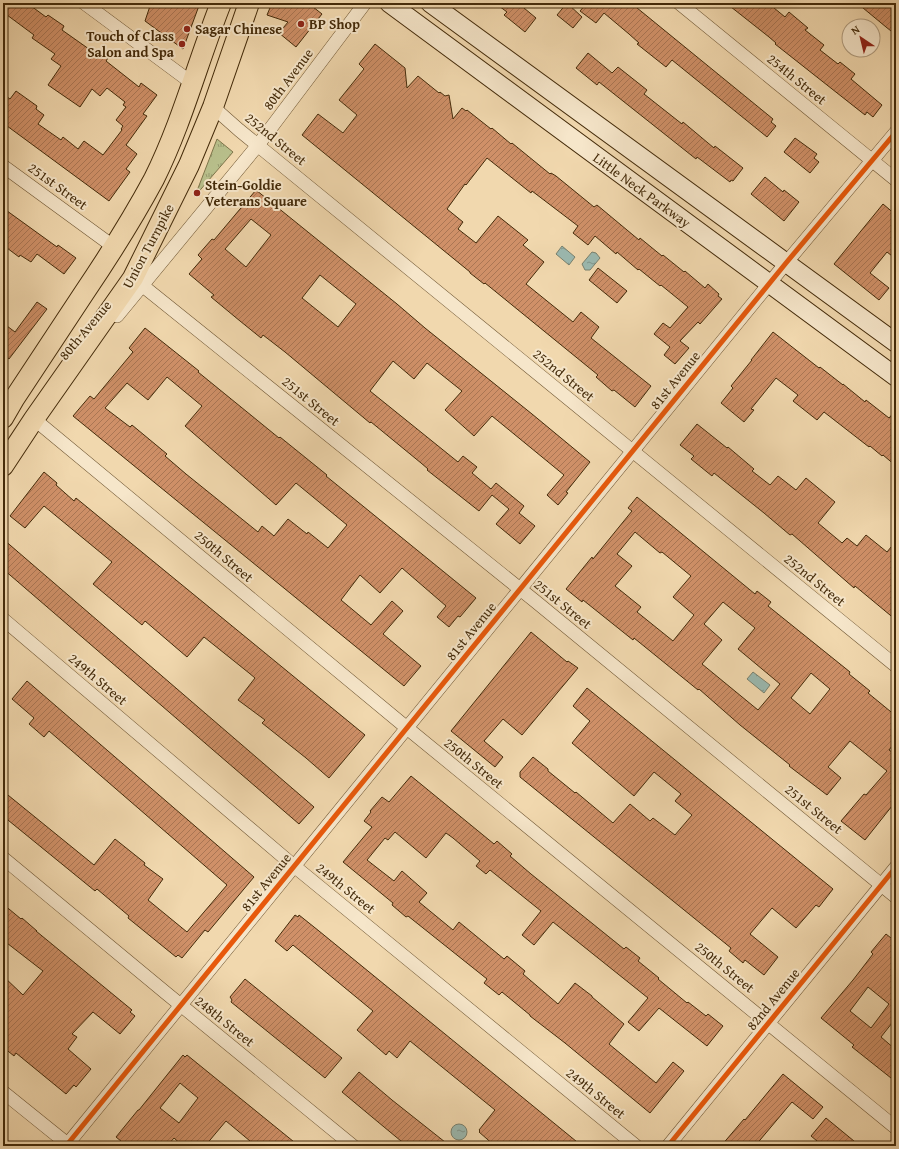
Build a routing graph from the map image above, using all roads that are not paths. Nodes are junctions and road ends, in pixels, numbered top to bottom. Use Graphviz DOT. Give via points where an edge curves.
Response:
graph roads {
  1 [pos="84,3"];
  2 [pos="221,3"];
  3 [pos="248,3"];
  4 [pos="365,3"];
  5 [pos="389,3"];
  6 [pos="430,3"];
  7 [pos="679,3"];
  8 [pos="192,83"];
  9 [pos="213,106"];
  10 [pos="896,132"];
  11 [pos="258,145"];
  12 [pos="872,161"];
  13 [pos="3,166"];
  14 [pos="896,180"];
  15 [pos="114,247"];
  16 [pos="786,263"];
  17 [pos="138,282"];
  18 [pos="769,284"];
  19 [pos="896,343"];
  20 [pos="896,377"];
  21 [pos="9,395"];
  22 [pos="3,418"];
  23 [pos="34,419"];
  24 [pos="632,452"];
  25 [pos="3,466"];
  26 [pos="520,590"];
  27 [pos="3,619"];
  28 [pos="896,666"];
  29 [pos="406,728"];
  30 [pos="3,858"];
  31 [pos="294,866"];
  32 [pos="896,867"];
  33 [pos="881,885"];
  34 [pos="896,897"];
  35 [pos="180,1005"];
  36 [pos="768,1023"];
  37 [pos="3,1092"];
  38 [pos="896,1128"];
  39 [pos="68,1145"];
  40 [pos="353,1146"];
  41 [pos="636,1146"];
  42 [pos="668,1146"];
  1 -- 8 [label="street"];
  2 -- 8 [label="main road, Union Turnpike"];
  3 -- 9 [label="main road, Union Turnpike"];
  4 -- 11 [label="street, 80th Avenue"];
  5 -- 18 [label="main road, Little Neck Parkway"];
  6 -- 16 [label="main road, Little Neck Parkway"];
  7 -- 12 [label="street, 254th Street"];
  8 -- 15 [label="main road, Union Turnpike" via="154,178"];
  9 -- 11 [label="street, 252nd Street"];
  9 -- 17 [label="main road, Union Turnpike"];
  10 -- 12 [label="street, 81st Avenue"];
  11 -- 17 [label="street, 80th Avenue"];
  11 -- 24 [label="street, 252nd Street"];
  12 -- 14 [label="street, 254th Street"];
  12 -- 16 [label="street, 81st Avenue"];
  13 -- 15 [label="street, 251st Street"];
  15 -- 21 [label="main road, Union Turnpike"];
  16 -- 18 [label="street, 81st Avenue"];
  16 -- 19 [label="main road, Little Neck Parkway"];
  17 -- 23 [label="main road, Union Turnpike"];
  17 -- 26 [label="street, 251st Street"];
  18 -- 20 [label="main road, Little Neck Parkway"];
  18 -- 24 [label="street, 81st Avenue"];
  21 -- 22 [label="main road, Union Turnpike"];
  23 -- 25 [label="main road, Union Turnpike"];
  23 -- 29 [label="street, 250th Street"];
  24 -- 26 [label="street, 81st Avenue"];
  24 -- 28 [label="street, 252nd Street"];
  26 -- 29 [label="street, 81st Avenue"];
  26 -- 33 [label="street, 251st Street"];
  27 -- 31 [label="street, 249th Street"];
  29 -- 31 [label="street, 81st Avenue"];
  29 -- 36 [label="street, 250th Street"];
  30 -- 35 [label="street, 248th Street"];
  31 -- 35 [label="street, 81st Avenue"];
  31 -- 41 [label="street, 249th Street"];
  32 -- 33 [label="street, 82nd Avenue"];
  33 -- 34 [label="street, 251st Street"];
  33 -- 36 [label="street, 82nd Avenue"];
  35 -- 39 [label="street, 81st Avenue"];
  35 -- 40 [label="street, 248th Street"];
  36 -- 38 [label="street, 250th Street"];
  36 -- 42 [label="street, 82nd Avenue"];
  37 -- 39 [label="street"];
}
